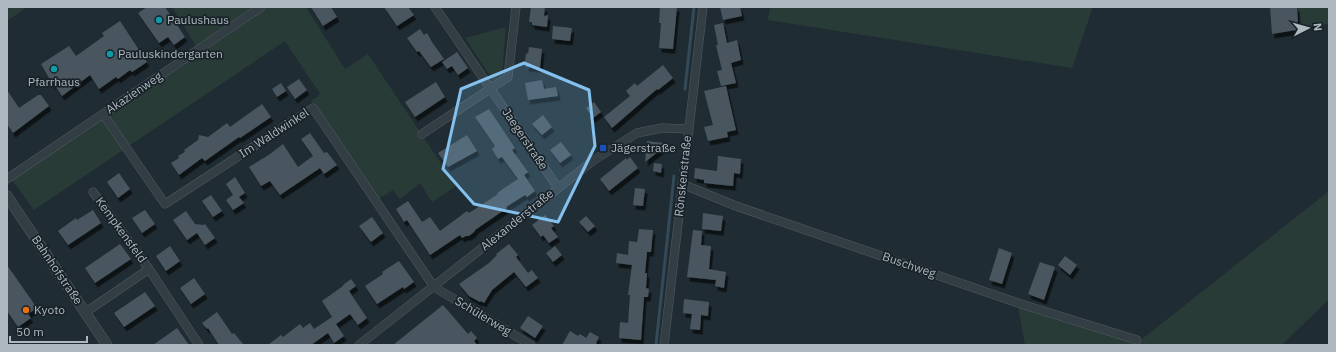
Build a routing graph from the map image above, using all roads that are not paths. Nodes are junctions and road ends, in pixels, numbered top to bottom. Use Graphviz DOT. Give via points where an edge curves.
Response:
graph roads {
  1 [pos="262,7"];
  2 [pos="435,7"];
  3 [pos="516,7"];
  4 [pos="703,7"];
  5 [pos="491,90"];
  6 [pos="103,114"];
  7 [pos="689,129"];
  8 [pos="422,134"];
  9 [pos="7,179"];
  10 [pos="682,184"];
  11 [pos="558,188"];
  12 [pos="94,192"];
  13 [pos="7,196"];
  14 [pos="149,269"];
  15 [pos="434,287"];
  16 [pos="86,312"];
  17 [pos="1137,340"];
  18 [pos="107,345"];
  19 [pos="200,345"];
  20 [pos="360,345"];
  21 [pos="532,345"];
  22 [pos="664,345"];
  1 -- 6 [label="street, Akazienweg"];
  2 -- 5 [label="street, Jaegerstraße"];
  3 -- 5 [label="street" via="508,77"];
  4 -- 7 [label="street, Rönskenstraße"];
  5 -- 8 [label="street"];
  5 -- 11 [label="street, Jaegerstraße"];
  6 -- 9 [label="street, Akazienweg"];
  6 -- 15 [label="street, Im Waldwinkel" via="165,204 313,108"];
  7 -- 10 [label="street, Rönskenstraße"];
  7 -- 11 [label="street, Alexanderstraße" via="662,128 637,133 594,160"];
  10 -- 17 [label="street, Buschweg" via="736,206 1020,304"];
  10 -- 22 [label="street, Rönskenstraße"];
  11 -- 15 [label="street, Alexanderstraße"];
  12 -- 14 [label="street, Kempkensfeld"];
  13 -- 16 [label="street, Bahnhofstraße"];
  14 -- 16 [label="street, Kempkensfeld"];
  14 -- 19 [label="street, Kempkensfeld"];
  15 -- 20 [label="street, Alexanderstraße"];
  15 -- 21 [label="street, Schülerweg"];
  16 -- 18 [label="street, Bahnhofstraße"];
}
